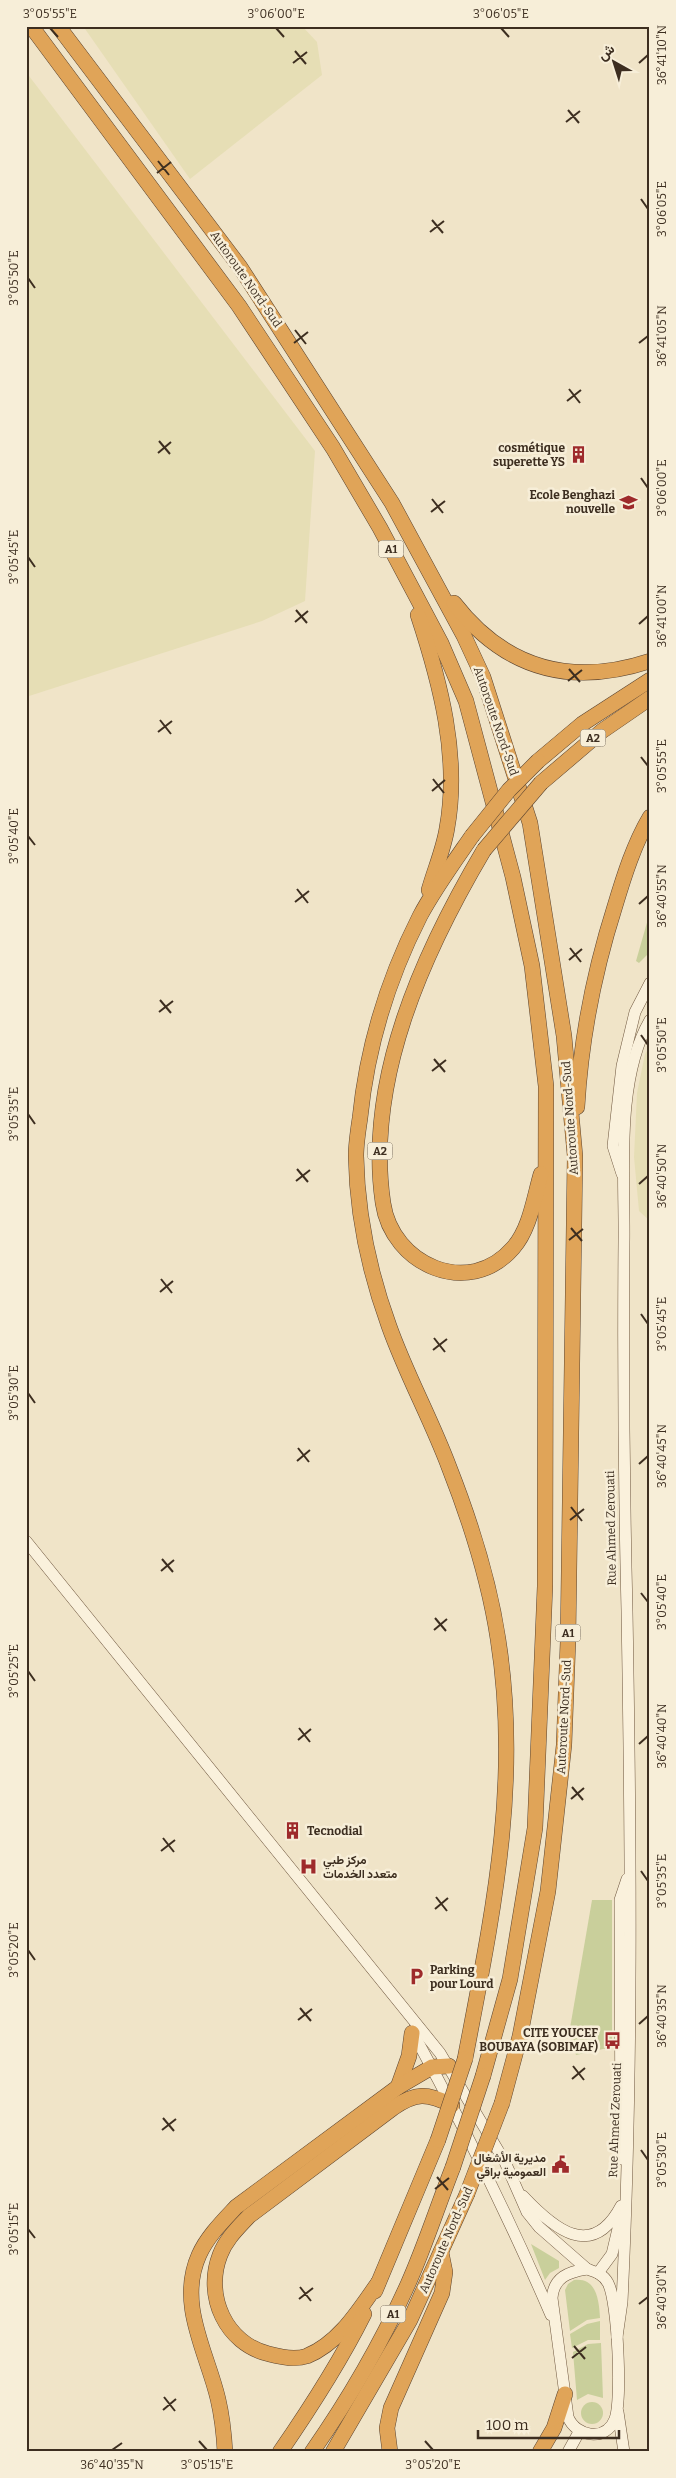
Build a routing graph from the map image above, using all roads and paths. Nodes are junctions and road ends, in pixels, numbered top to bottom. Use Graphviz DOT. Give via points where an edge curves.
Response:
graph roads {
  1 [pos="30,26"];
  2 [pos="58,26"];
  3 [pos="429,572"];
  4 [pos="404,573"];
  5 [pos="650,661"];
  6 [pos="650,680"];
  7 [pos="650,698"];
  8 [pos="650,817"];
  9 [pos="421,914"];
  10 [pos="650,983"];
  11 [pos="650,1020"];
  12 [pos="575,1156"];
  13 [pos="546,1158"];
  14 [pos="624,1182"];
  15 [pos="26,1542"];
  16 [pos="629,1873"];
  17 [pos="388,1988"];
  18 [pos="412,2033"];
  19 [pos="449,2066"];
  20 [pos="432,2067"];
  21 [pos="398,2087"];
  22 [pos="452,2104"];
  23 [pos="516,2188"];
  24 [pos="621,2206"];
  25 [pos="441,2252"];
  26 [pos="587,2269"];
  27 [pos="598,2273"];
  28 [pos="378,2283"];
  29 [pos="556,2328"];
  30 [pos="617,2338"];
  31 [pos="565,2394"];
  32 [pos="617,2410"];
  33 [pos="580,2432"];
  34 [pos="225,2452"];
  35 [pos="280,2452"];
  36 [pos="312,2452"];
  37 [pos="333,2452"];
  38 [pos="390,2452"];
  39 [pos="540,2452"];
  40 [pos="568,2452"];
  41 [pos="624,2452"];
  1 -- 4 [label="highway, Autoroute Nord-Sud / A1" via="239,306 333,448"];
  2 -- 3 [label="highway, Autoroute Nord-Sud / A1" via="240,267 392,503"];
  3 -- 5 [label="highway" via="476,629 516,658 564,672 612,671"];
  3 -- 12 [label="highway, Autoroute Nord-Sud / A1" via="482,677 530,823 564,1036"];
  4 -- 9 [label="highway" via="440,685 450,748 451,791 447,828"];
  4 -- 13 [label="highway, Autoroute Nord-Sud / A1" via="441,643 466,700 513,877 532,966 546,1086"];
  6 -- 9 [label="highway, bridge" via="582,724 509,790 472,836"];
  7 -- 13 [label="highway, A2, bridge" via="602,731 541,783 484,850 453,902 413,993 398,1041 384,1107 379,1163 383,1205 391,1229 403,1247 437,1270 478,1271 496,1263 514,1248 526,1227"];
  8 -- 12 [label="highway" via="625,872 598,962 585,1026"];
  9 -- 28 [label="highway, bridge" via="372,1042 356,1154 360,1210 376,1288 401,1357 449,1466 477,1547 493,1611 504,1682 507,1780 495,1902 465,2059 438,2140"];
  10 -- 14 [label="main road, Rue Ahmed Zerouati" via="635,1012 622,1066 613,1146"];
  11 -- 14 [label="main road, Rue Ahmed Zerouati" via="632,1069 626,1111"];
  12 -- 25 [label="highway, Autoroute Nord-Sud / A1, bridge" via="571,1514 564,1745 547,1900 520,2036 502,2103"];
  13 -- 36 [label="highway, Autoroute Nord-Sud / A1, bridge" via="545,1586 535,1828 510,1979 453,2166 404,2292 375,2350"];
  14 -- 16 [label="main road, Rue Ahmed Zerouati"];
  15 -- 17 [label="main road"];
  16 -- 24 [label="main road, Rue Ahmed Zerouati" via="620,1900"];
  16 -- 30 [label="main road, Rue Ahmed Zerouati" via="630,2076 623,2292"];
  17 -- 18 [label="main road"];
  17 -- 19 [label="main road"];
  18 -- 20 [label="main road"];
  18 -- 21 [label="highway" via="409,2056"];
  19 -- 20 [label="highway"];
  19 -- 23 [label="main road" via="505,2162"];
  20 -- 21 [label="highway"];
  20 -- 22 [label="main road"];
  21 -- 34 [label="highway" via="236,2208 215,2229 199,2254 191,2279 192,2308 197,2335 218,2398"];
  22 -- 28 [label="highway" via="423,2094 406,2099 393,2108 249,2216 231,2235 220,2254 215,2274 216,2295 224,2323 240,2342 283,2358 305,2357 329,2341 351,2320"];
  22 -- 29 [label="main road"];
  23 -- 24 [label="main road" via="545,2219 572,2234 585,2236 605,2229"];
  23 -- 26 [label="main road" via="527,2212 539,2227"];
  24 -- 27 [label="main road, Rue Ahmed Zerouati" via="612,2254"];
  25 -- 37 [label="highway, Autoroute Nord-Sud / A1" via="410,2320"];
  25 -- 38 [label="highway" via="445,2272 442,2293 391,2408 387,2428"];
  26 -- 27 [label="main road"];
  26 -- 29 [label="main road" via="568,2273 556,2282 552,2298"];
  27 -- 30 [label="main road" via="611,2290"];
  28 -- 35 [label="highway" via="349,2344"];
  29 -- 31 [label="main road"];
  30 -- 32 [label="main road"];
  31 -- 33 [label="main road" via="568,2417"];
  31 -- 39 [label="highway" via="554,2428"];
  32 -- 33 [label="main road" via="614,2422 601,2433"];
  32 -- 41 [label="main road"];
  33 -- 40 [label="main road"];
}
